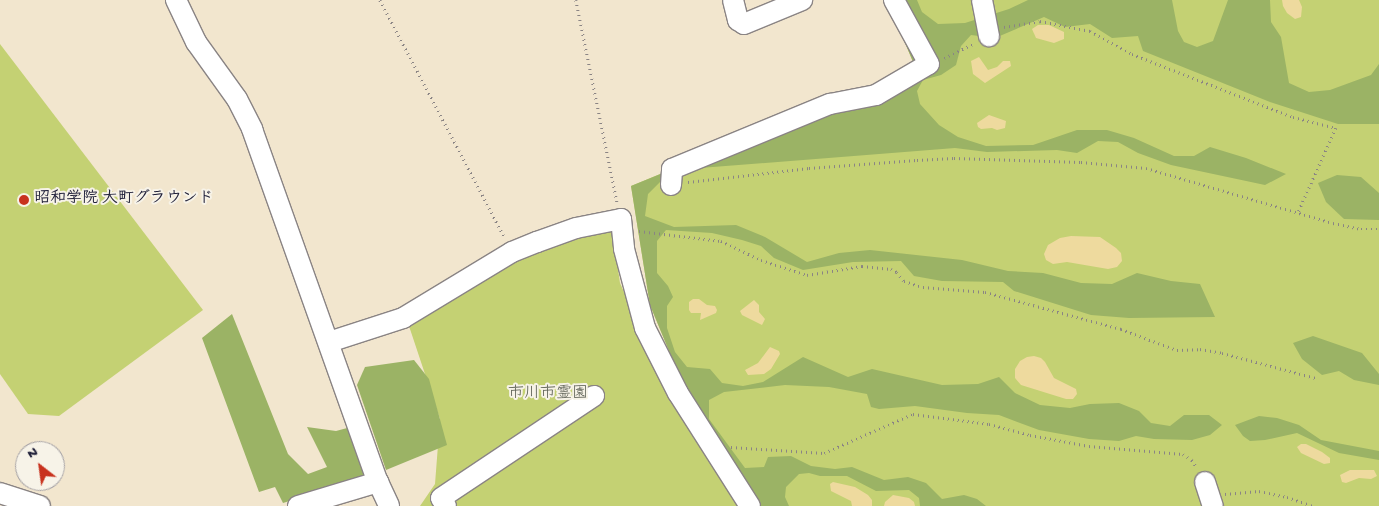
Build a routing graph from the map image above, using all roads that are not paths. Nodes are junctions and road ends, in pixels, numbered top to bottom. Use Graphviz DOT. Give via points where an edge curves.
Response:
graph roads {
  1 [pos="176,0"];
  2 [pos="733,0"];
  3 [pos="802,0"];
  4 [pos="894,0"];
  5 [pos="982,0"];
  6 [pos="989,36"];
  7 [pos="671,184"];
  8 [pos="329,342"];
  9 [pos="594,396"];
  10 [pos="378,482"];
  11 [pos="1205,482"];
  12 [pos="0,493"];
  13 [pos="40,506"];
  14 [pos="298,506"];
  15 [pos="389,506"];
  16 [pos="446,506"];
  17 [pos="750,506"];
  18 [pos="1213,506"];
  1 -- 8 [label="street" via="196,42 237,98 252,129"];
  2 -- 3 [label="street" via="738,20 744,24"];
  4 -- 7 [label="street" via="929,64 876,95 830,104 672,169"];
  5 -- 6 [label="street"];
  8 -- 10 [label="street"];
  8 -- 17 [label="street" via="403,318 512,252 576,228 621,224 624,249 645,328 678,393"];
  9 -- 16 [label="street" via="441,498"];
  10 -- 14 [label="street"];
  10 -- 15 [label="street"];
  11 -- 18 [label="street"];
  12 -- 13 [label="street"];
}
